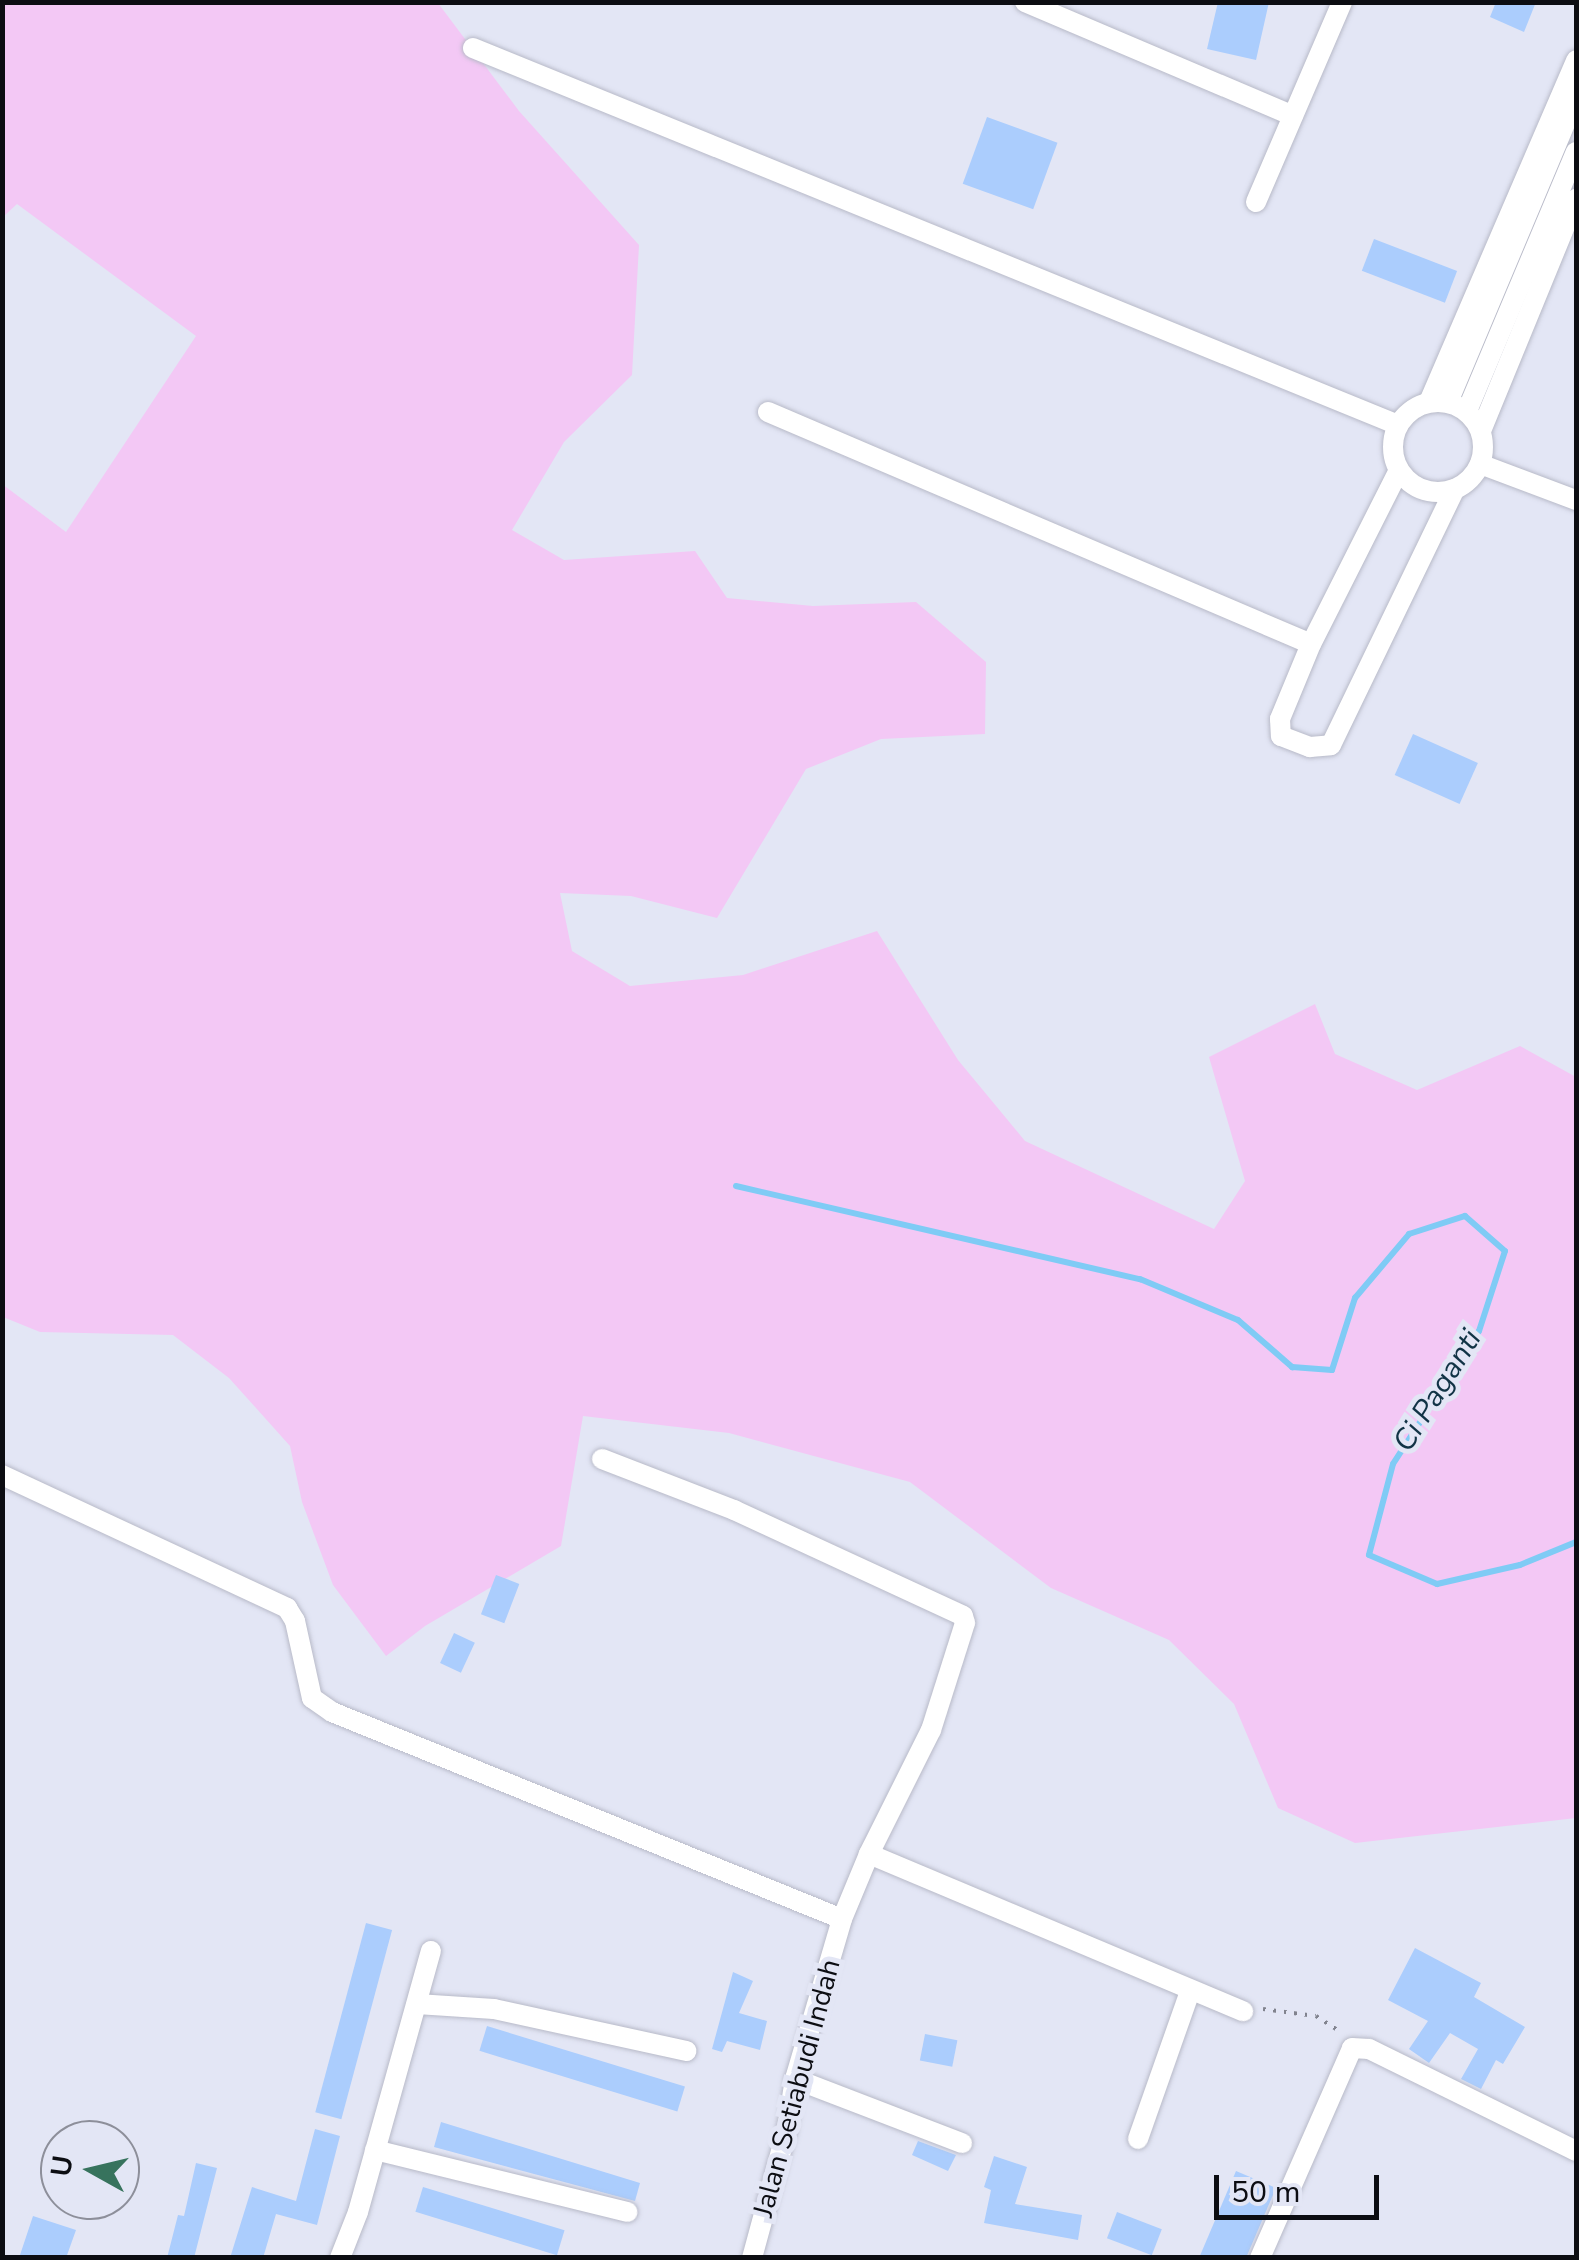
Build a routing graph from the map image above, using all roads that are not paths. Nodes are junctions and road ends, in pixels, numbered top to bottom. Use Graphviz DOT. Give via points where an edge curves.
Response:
graph roads {
  1 [pos="1025,2"];
  2 [pos="1342,2"];
  3 [pos="474,48"];
  4 [pos="1576,60"];
  5 [pos="1576,98"];
  6 [pos="1293,116"];
  7 [pos="1576,152"];
  8 [pos="1576,199"];
  9 [pos="1256,202"];
  10 [pos="1448,405"];
  11 [pos="768,412"];
  12 [pos="1398,425"];
  13 [pos="1481,431"];
  14 [pos="1480,464"];
  15 [pos="1399,470"];
  16 [pos="1455,489"];
  17 [pos="1576,500"];
  18 [pos="1311,644"];
  19 [pos="602,1458"];
  20 [pos="2,1475"];
  21 [pos="870,1854"];
  22 [pos="842,1919"];
  23 [pos="431,1952"];
  24 [pos="1190,1990"];
  25 [pos="417,2004"];
  26 [pos="1243,2011"];
  27 [pos="686,2051"];
  28 [pos="795,2080"];
  29 [pos="1138,2139"];
  30 [pos="962,2143"];
  31 [pos="375,2150"];
  32 [pos="1576,2151"];
  33 [pos="627,2212"];
  34 [pos="340,2258"];
  35 [pos="752,2258"];
  36 [pos="1260,2258"];
  1 -- 6 [label="street"];
  2 -- 6 [label="street"];
  3 -- 12 [label="street"];
  4 -- 10 [label="street"];
  5 -- 10 [label="street"];
  6 -- 9 [label="street"];
  7 -- 10 [label="street"];
  8 -- 13 [label="street"];
  10 -- 12 [label="street" via="1412,410"];
  10 -- 13 [label="street"];
  11 -- 18 [label="street"];
  12 -- 15 [label="street" via="1393,440"];
  13 -- 14 [label="street"];
  14 -- 16 [label="street"];
  14 -- 17 [label="street"];
  15 -- 16 [label="street" via="1424,490"];
  15 -- 18 [label="street"];
  16 -- 18 [label="street" via="1324,748 1278,730"];
  19 -- 21 [label="street, Jalan Setiabudi Indah" via="750,1517 964,1616 931,1730"];
  20 -- 22 [label="street" via="287,1608 312,1698 332,1712"];
  21 -- 22 [label="street, Jalan Setiabudi Indah"];
  21 -- 24 [label="street"];
  22 -- 28 [label="street, Jalan Setiabudi Indah"];
  23 -- 25 [label="street"];
  24 -- 26 [label="street"];
  24 -- 29 [label="street"];
  25 -- 27 [label="street" via="494,2008"];
  25 -- 31 [label="street"];
  28 -- 30 [label="street"];
  28 -- 35 [label="street, Jalan Setiabudi Indah"];
  31 -- 33 [label="street"];
  31 -- 34 [label="street"];
  32 -- 36 [label="street" via="1358,2046 1346,2053"];
}
